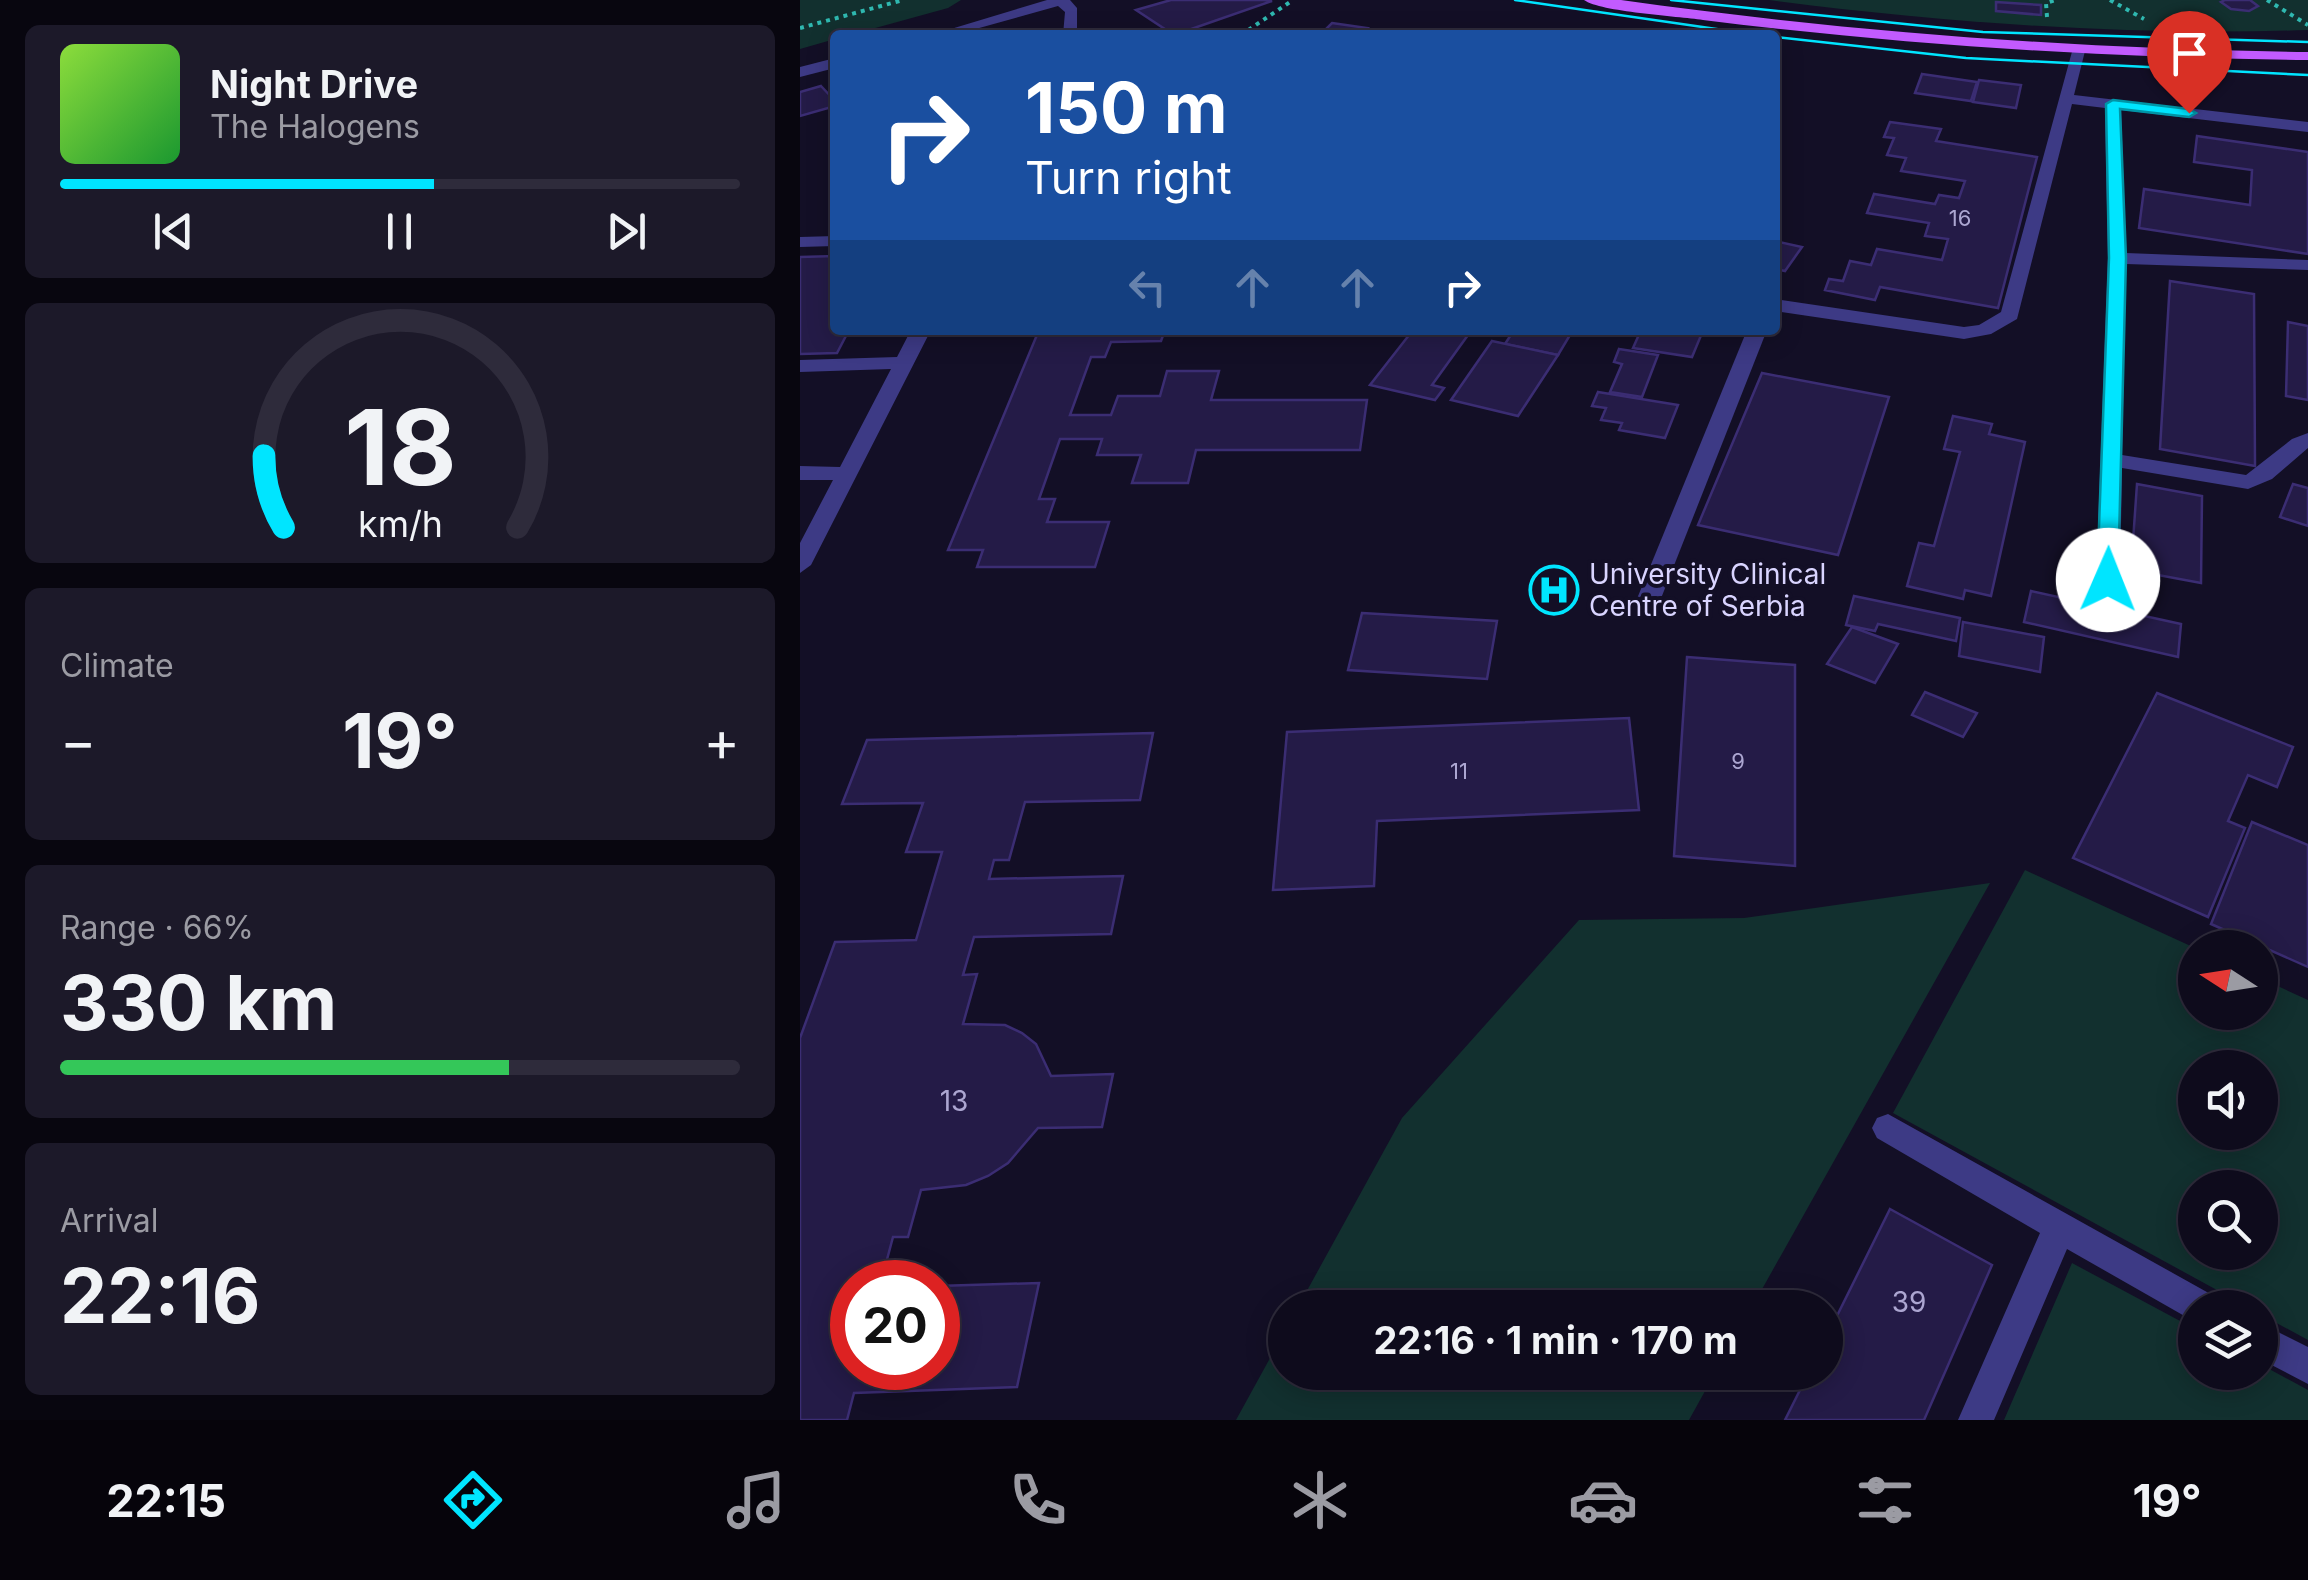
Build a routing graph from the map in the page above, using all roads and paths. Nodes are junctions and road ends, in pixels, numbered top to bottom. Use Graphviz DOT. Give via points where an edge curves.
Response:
graph roads {
  1 [pos="903,0"];
  2 [pos="1064,0"];
  3 [pos="1292,0"];
  4 [pos="1591,0"];
  5 [pos="2055,0"];
  6 [pos="2110,0"];
  7 [pos="2267,0"];
  8 [pos="2308,14"];
  9 [pos="2295,15"];
  10 [pos="2146,20"];
  11 [pos="2308,25"];
  12 [pos="2049,27"];
  13 [pos="800,28"];
  14 [pos="956,30"];
  15 [pos="1070,30"];
  16 [pos="1248,30"];
  17 [pos="2078,50"];
  18 [pos="2308,56"];
  19 [pos="830,64"];
  20 [pos="800,72"];
  21 [pos="2067,99"];
  22 [pos="2113,104"];
  23 [pos="2308,127"];
  24 [pos="830,241"];
  25 [pos="800,242"];
  26 [pos="2118,258"];
  27 [pos="2308,266"];
  28 [pos="1780,306"];
  29 [pos="918,335"];
  30 [pos="1755,335"];
  31 [pos="904,363"];
  32 [pos="800,366"];
  33 [pos="2308,439"];
  34 [pos="2111,460"];
  35 [pos="800,474"];
  36 [pos="847,474"];
  37 [pos="800,565"];
  38 [pos="2108,580"];
  39 [pos="1646,606"];
  40 [pos="1888,1128"];
  41 [pos="2059,1228"];
  42 [pos="2178,1295"];
  43 [pos="2278,1350"];
  44 [pos="2308,1366"];
  45 [pos="1976,1420"];
  1 -- 13 [label="path"];
  2 -- 14 [label="street"];
  2 -- 15 [label="street" via="1072,11"];
  3 -- 16 [label="path"];
  4 -- 17 [label="main road" via="1785,27"];
  5 -- 12 [label="path" via="2046,3"];
  6 -- 10 [label="path"];
  7 -- 9 [label="path"];
  8 -- 9 [label="path"];
  9 -- 11 [label="path"];
  17 -- 18 [label="main road"];
  17 -- 21 [label="street"];
  19 -- 20 [label="street"];
  21 -- 22 [label="street"];
  21 -- 28 [label="street" via="2016,305 2000,323 1964,333"];
  22 -- 23 [label="street"];
  22 -- 26 [label="street"];
  24 -- 25 [label="street"];
  26 -- 27 [label="street"];
  26 -- 34 [label="street"];
  29 -- 31 [label="street"];
  30 -- 39 [label="street"];
  31 -- 32 [label="street"];
  31 -- 36 [label="street"];
  33 -- 34 [label="street" via="2248,482"];
  34 -- 38 [label="street"];
  35 -- 36 [label="street"];
  36 -- 37 [label="street"];
  40 -- 41 [label="street"];
  41 -- 42 [label="street"];
  41 -- 45 [label="street"];
  43 -- 44 [label="street"];
}
